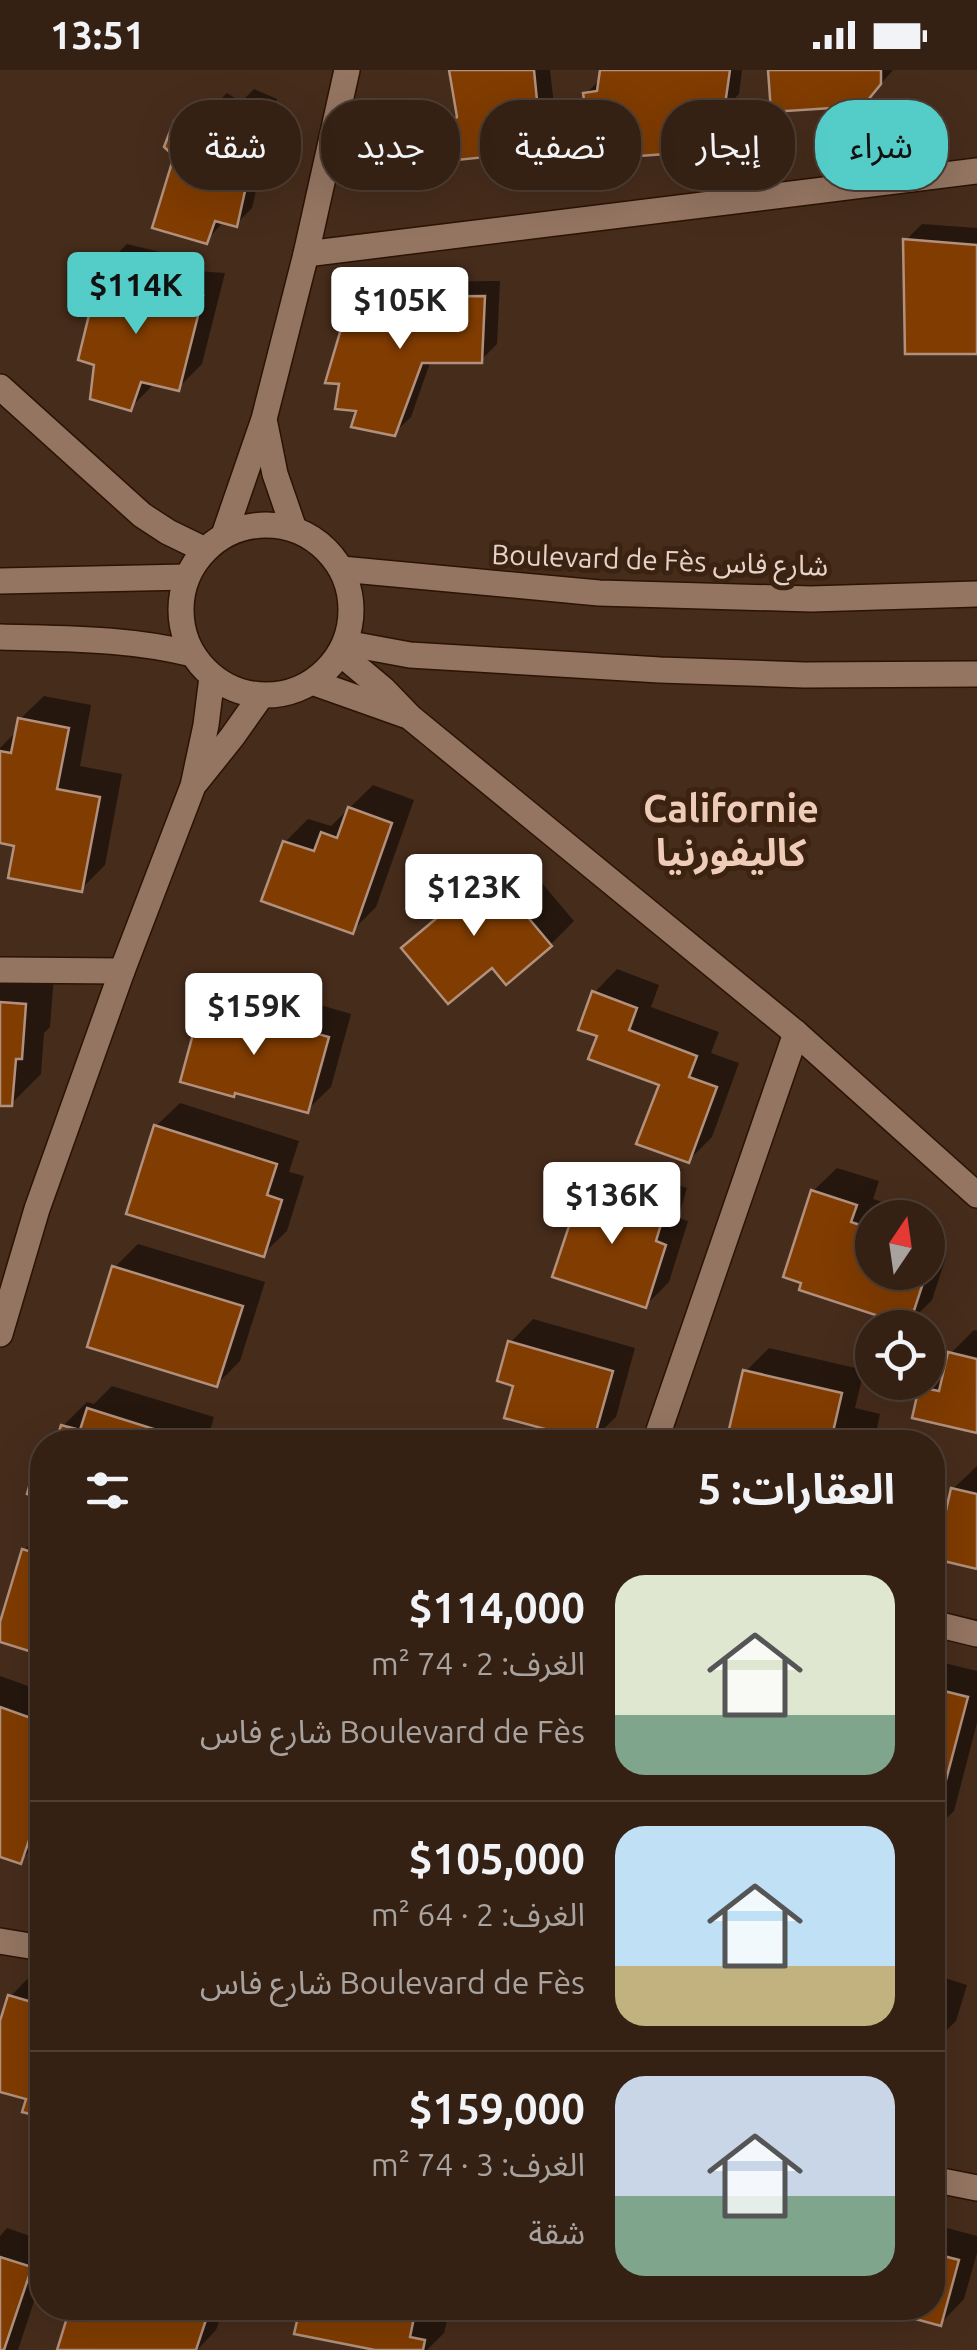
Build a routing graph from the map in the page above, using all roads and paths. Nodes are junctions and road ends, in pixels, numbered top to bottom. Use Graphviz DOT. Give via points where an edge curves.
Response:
graph roads {
  1 [pos="347,70"];
  2 [pos="977,171"];
  3 [pos="306,254"];
  4 [pos="0,387"];
  5 [pos="264,420"];
  6 [pos="294,530"];
  7 [pos="214,543"];
  8 [pos="341,570"];
  9 [pos="187,577"];
  10 [pos="0,582"];
  11 [pos="977,594"];
  12 [pos="0,636"];
  13 [pos="343,648"];
  14 [pos="192,654"];
  15 [pos="977,674"];
  16 [pos="212,677"];
  17 [pos="312,682"];
  18 [pos="261,696"];
  19 [pos="410,717"];
  20 [pos="193,786"];
  21 [pos="0,970"];
  22 [pos="122,971"];
  23 [pos="796,1033"];
  24 [pos="977,1196"];
  25 [pos="0,1334"];
  26 [pos="660,1430"];
  27 [pos="945,1626"];
  28 [pos="977,1634"];
  29 [pos="0,1942"];
  30 [pos="30,1946"];
  31 [pos="945,2182"];
  32 [pos="977,2188"];
  1 -- 3 [label="street"];
  2 -- 3 [label="street"];
  3 -- 5 [label="street"];
  4 -- 7 [label="street" via="142,515 168,532"];
  5 -- 6 [label="street"];
  5 -- 7 [label="street"];
  6 -- 7 [label="street" via="258,525"];
  6 -- 8 [label="street" via="329,552"];
  7 -- 9 [label="street"];
  8 -- 11 [label="street, Boulevard de Fès شارع فاس" via="616,594"];
  8 -- 13 [label="street" via="352,618"];
  9 -- 10 [label="street"];
  9 -- 14 [label="street" via="180,602"];
  12 -- 14 [label="street" via="120,641"];
  13 -- 15 [label="street" via="660,670"];
  13 -- 17 [label="street"];
  13 -- 19 [label="street"];
  14 -- 16 [label="street"];
  16 -- 18 [label="street"];
  16 -- 20 [label="street"];
  17 -- 18 [label="street"];
  17 -- 19 [label="street"];
  18 -- 20 [label="street"];
  19 -- 23 [label="street"];
  20 -- 22 [label="street"];
  21 -- 22 [label="street"];
  22 -- 25 [label="street"];
  23 -- 24 [label="street"];
  23 -- 26 [label="street"];
  27 -- 28 [label="street"];
  29 -- 30 [label="street"];
  31 -- 32 [label="street"];
}
